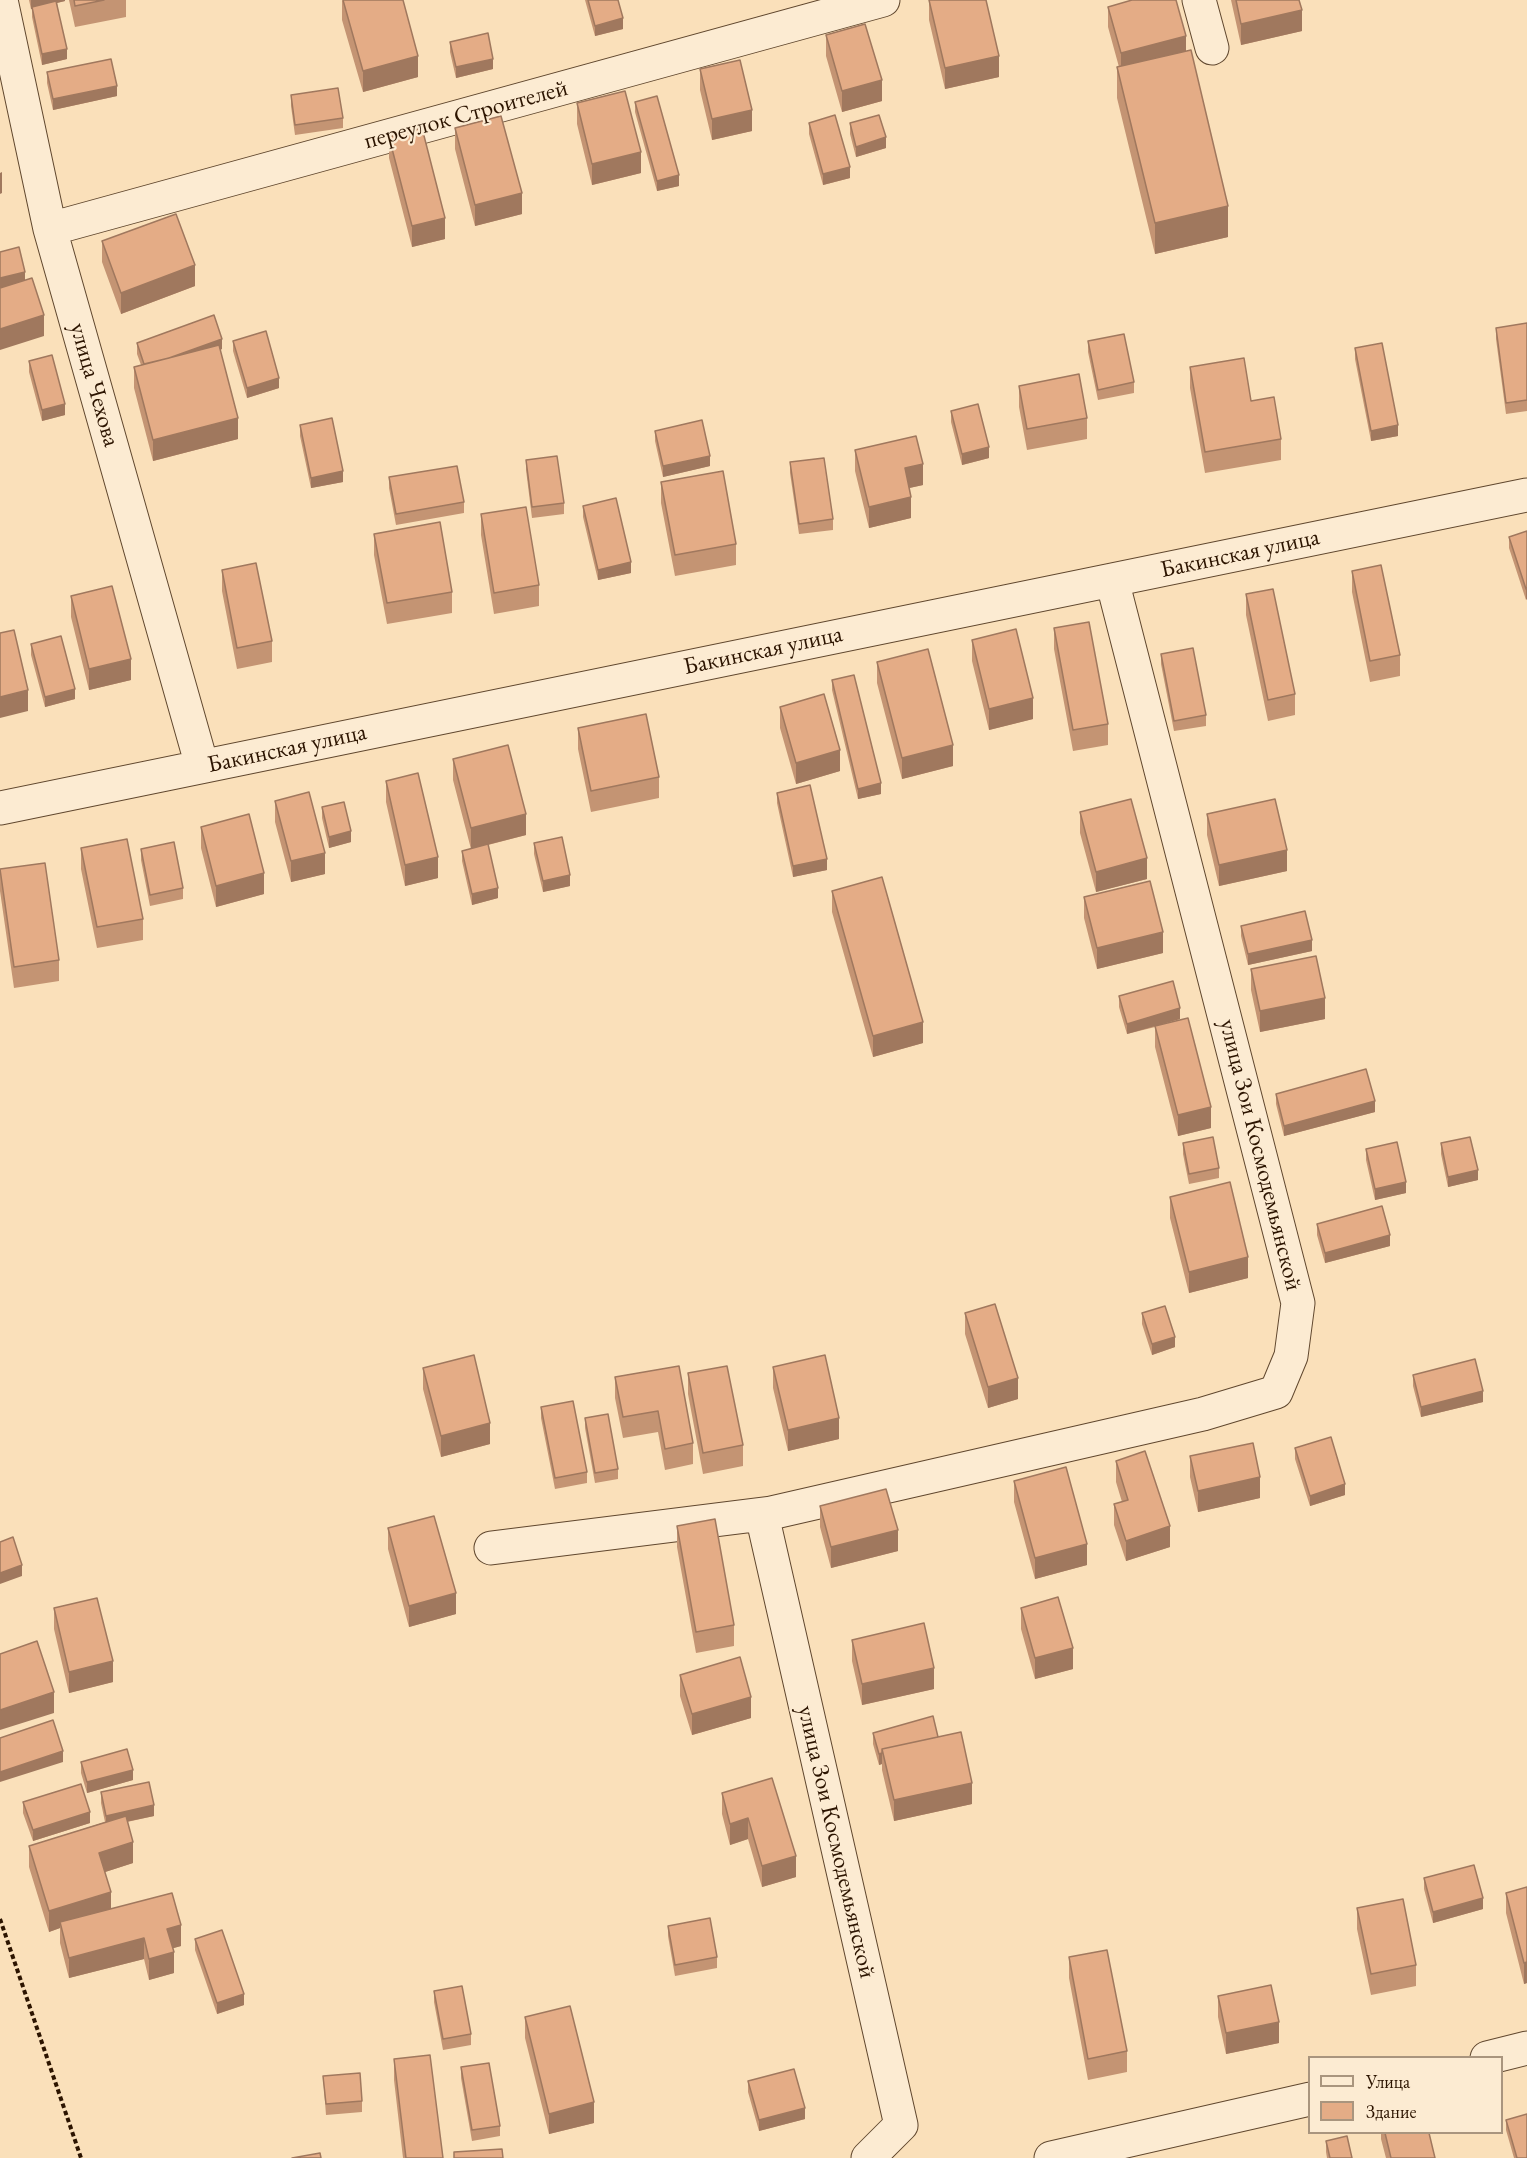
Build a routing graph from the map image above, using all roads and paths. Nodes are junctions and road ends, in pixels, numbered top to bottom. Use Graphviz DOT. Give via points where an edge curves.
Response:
graph roads {
  1 [pos="1,0"];
  2 [pos="883,0"];
  3 [pos="1199,0"];
  4 [pos="1212,48"];
  5 [pos="50,229"];
  6 [pos="1527,495"];
  7 [pos="1112,580"];
  8 [pos="201,766"];
  9 [pos="0,808"];
  10 [pos="762,1515"];
  11 [pos="490,1548"];
  12 [pos="0,1919"];
  13 [pos="1527,2048"];
  14 [pos="1495,2056"];
  15 [pos="1308,2099"];
  16 [pos="81,2158"];
  17 [pos="868,2158"];
  18 [pos="1051,2158"];
  1 -- 5 [label="street, улица Чехова"];
  2 -- 5 [label="street, переулок Строителей"];
  3 -- 4 [label="street"];
  5 -- 8 [label="street, улица Чехова"];
  6 -- 7 [label="street, Бакинская улица"];
  7 -- 8 [label="street, Бакинская улица"];
  7 -- 10 [label="street, улица Зои Космодемьянской" via="1298,1303 1292,1356 1276,1392 1203,1414"];
  8 -- 9 [label="street, Бакинская улица"];
  10 -- 11 [label="street, улица Зои Космодемьянской"];
  10 -- 17 [label="street, улица Зои Космодемьянской" via="900,2125"];
  12 -- 16 [label="path"];
  13 -- 14 [label="street"];
  15 -- 18 [label="street"];
}
